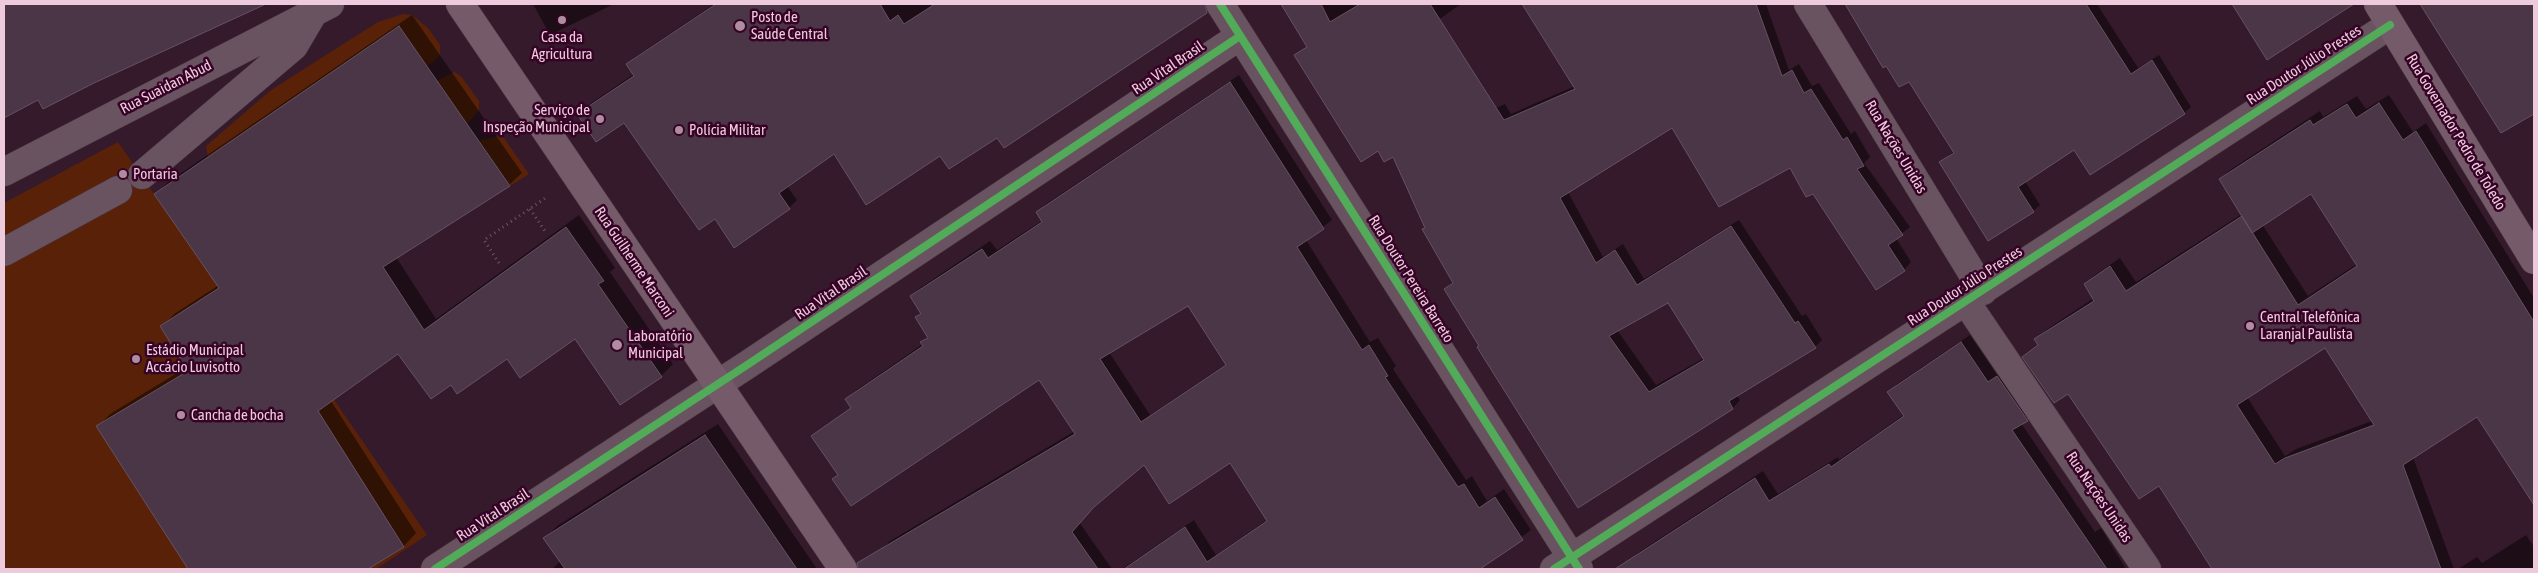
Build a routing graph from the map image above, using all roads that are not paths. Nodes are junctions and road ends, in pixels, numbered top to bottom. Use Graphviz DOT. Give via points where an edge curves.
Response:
graph roads {
  1 [pos="460,4"];
  2 [pos="1220,4"];
  3 [pos="1808,4"];
  4 [pos="322,8"];
  5 [pos="2384,14"];
  6 [pos="1240,36"];
  7 [pos="4,172"];
  8 [pos="142,176"];
  9 [pos="118,190"];
  10 [pos="4,252"];
  11 [pos="2534,260"];
  12 [pos="1975,296"];
  13 [pos="717,385"];
  14 [pos="1568,565"];
  15 [pos="435,569"];
  16 [pos="843,569"];
  17 [pos="2147,569"];
  1 -- 13 [label="main road, Rua Guilherme Marconi"];
  2 -- 6 [label="street, Rua Doutor Pereira Barreto"];
  3 -- 12 [label="street, Rua Nações Unidas"];
  4 -- 7 [label="street, Rua Suaidan Abud"];
  4 -- 8 [label="street" via="294,46"];
  5 -- 11 [label="main road, Rua Governador Pedro de Toledo"];
  5 -- 12 [label="street, Rua Doutor Júlio Prestes"];
  6 -- 13 [label="street, Rua Vital Brasil"];
  6 -- 14 [label="street, Rua Doutor Pereira Barreto"];
  9 -- 10 [label="street"];
  12 -- 14 [label="street, Rua Doutor Júlio Prestes"];
  12 -- 17 [label="street, Rua Nações Unidas"];
  13 -- 15 [label="street, Rua Vital Brasil"];
  13 -- 16 [label="main road, Rua Guilherme Marconi"];
}
